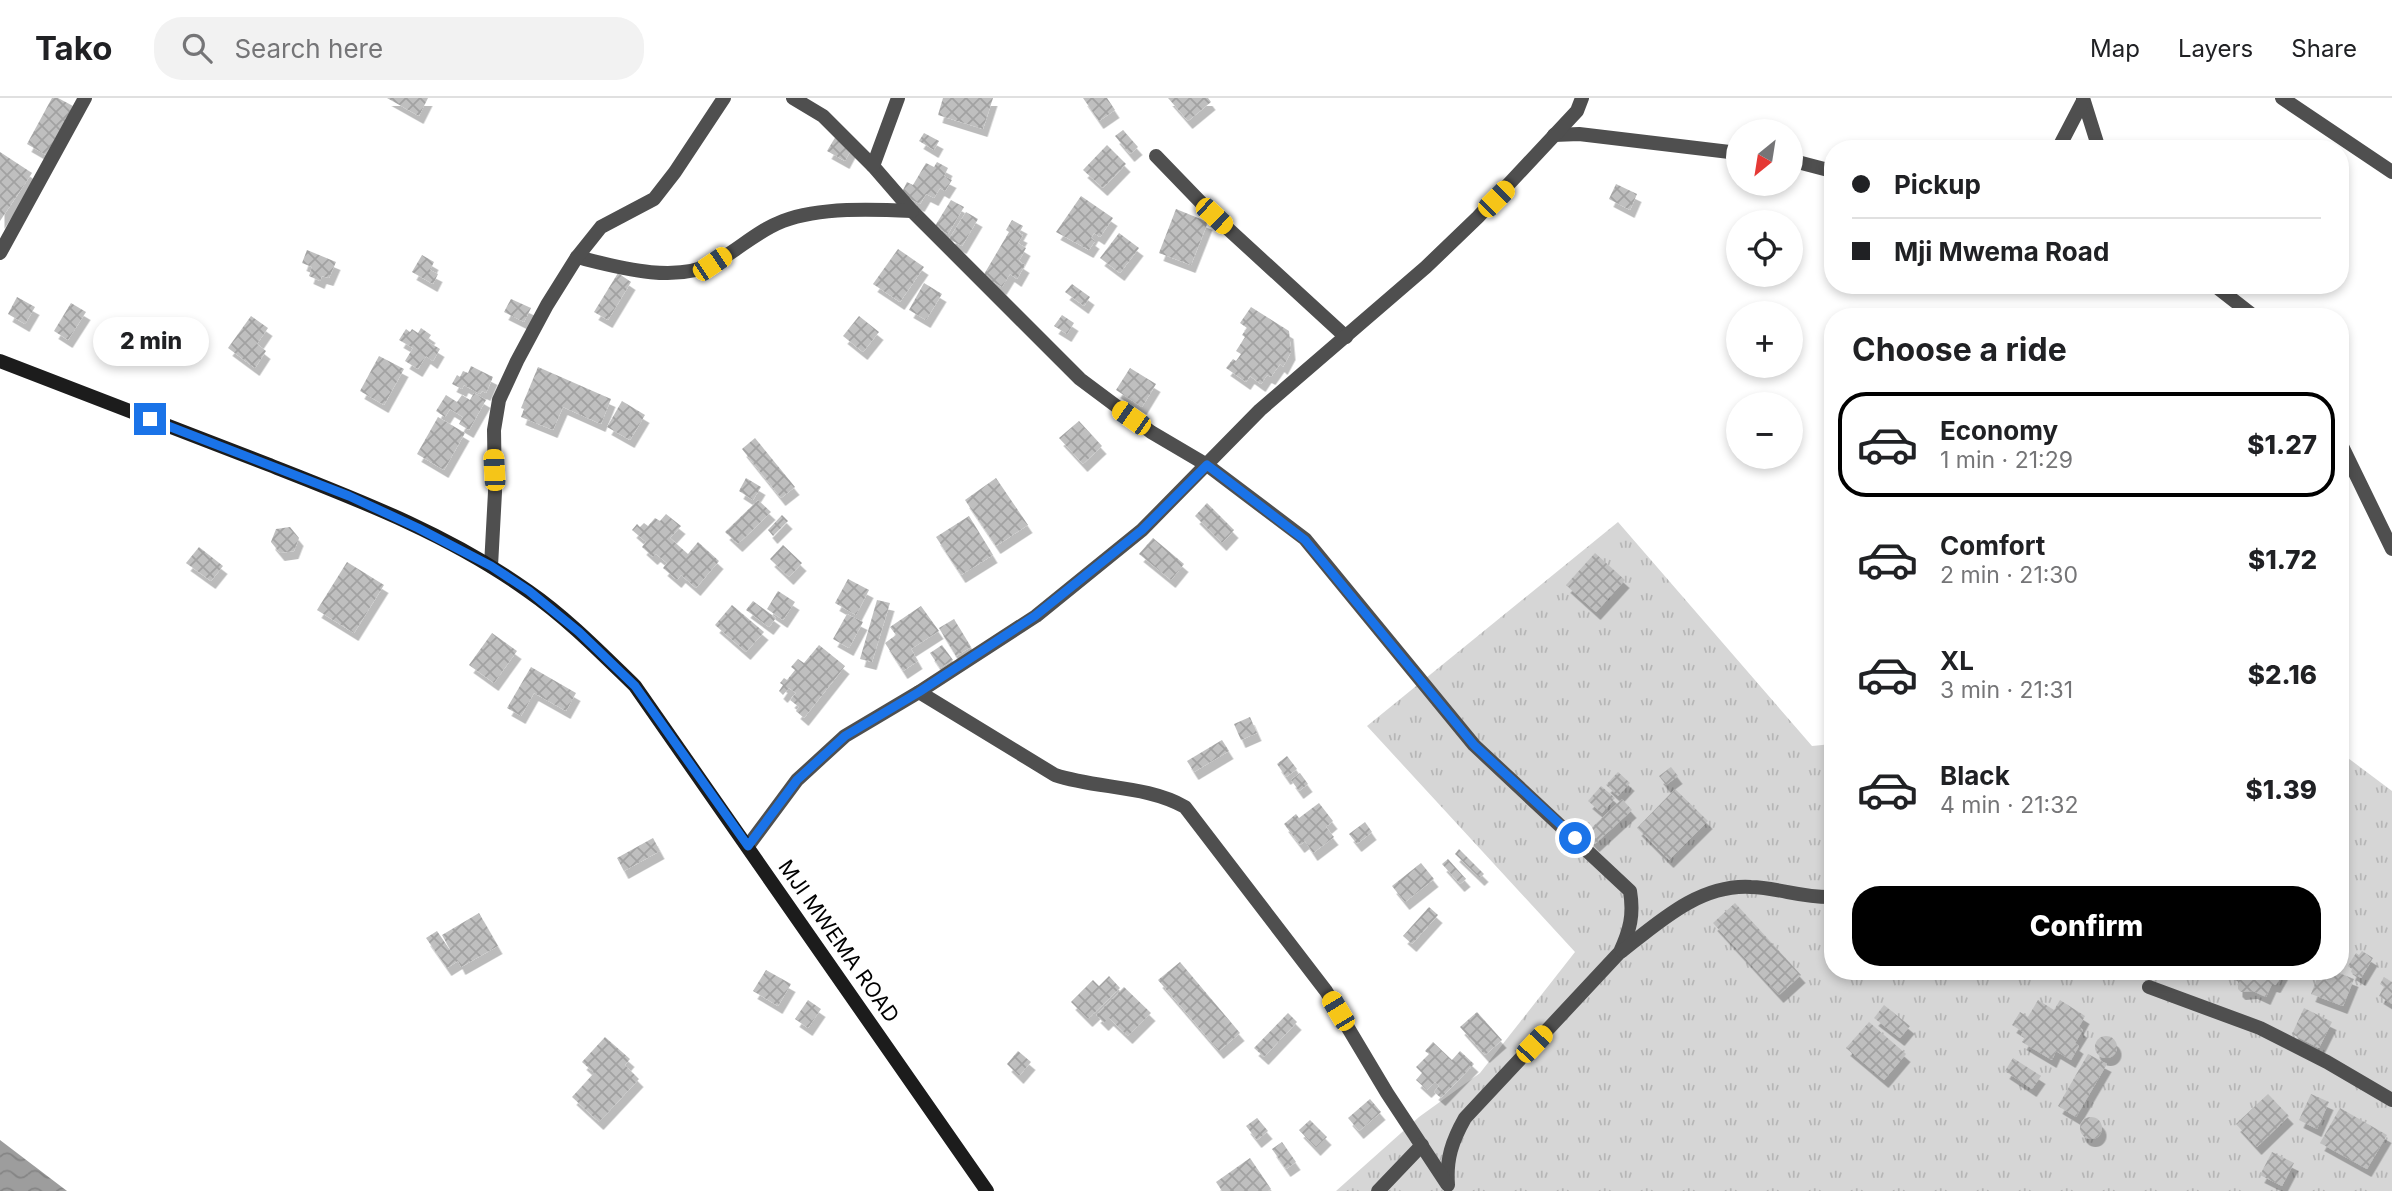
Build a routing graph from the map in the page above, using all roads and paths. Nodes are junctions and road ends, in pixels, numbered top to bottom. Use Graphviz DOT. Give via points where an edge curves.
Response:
graph roads {
  1 [pos="85,98"];
  2 [pos="724,98"];
  3 [pos="793,98"];
  4 [pos="898,98"];
  5 [pos="1582,98"];
  6 [pos="2282,98"];
  7 [pos="2083,99"];
  8 [pos="1553,135"];
  9 [pos="2062,140"];
  10 [pos="2096,140"];
  11 [pos="2344,140"];
  12 [pos="2349,143"];
  13 [pos="1726,152"];
  14 [pos="1156,156"];
  15 [pos="1803,163"];
  16 [pos="873,166"];
  17 [pos="1824,169"];
  18 [pos="2392,172"];
  19 [pos="912,211"];
  20 [pos="0,253"];
  21 [pos="577,257"];
  22 [pos="2226,294"];
  23 [pos="2243,308"];
  24 [pos="1346,337"];
  25 [pos="0,360"];
  26 [pos="2349,461"];
  27 [pos="1207,465"];
  28 [pos="2392,549"];
  29 [pos="491,566"];
  30 [pos="919,692"];
  31 [pos="748,846"];
  32 [pos="1824,897"];
  33 [pos="1620,952"];
  34 [pos="2150,987"];
  35 [pos="2392,1100"];
  36 [pos="1422,1145"];
  37 [pos="1450,1188"];
  38 [pos="987,1191"];
  39 [pos="1378,1191"];
  1 -- 20 [label="street"];
  2 -- 21 [label="street" via="654,199 601,227"];
  3 -- 16 [label="street" via="823,116"];
  4 -- 16 [label="street"];
  5 -- 8 [label="street" via="1577,111"];
  6 -- 11 [label="street"];
  7 -- 9 [label="street"];
  7 -- 10 [label="street"];
  8 -- 13 [label="street"];
  8 -- 24 [label="street" via="1478,217"];
  12 -- 18 [label="street"];
  14 -- 24 [label="street"];
  15 -- 17 [label="street"];
  16 -- 19 [label="street"];
  19 -- 21 [label="street" via="859,208 786,220 757,232 712,264 687,271 632,270"];
  19 -- 27 [label="street" via="1080,380 1151,432"];
  21 -- 29 [label="street" via="499,400 494,430"];
  22 -- 23 [label="street"];
  24 -- 27 [label="street" via="1260,410"];
  25 -- 29 [label="main road, MJI MWEMA ROAD" via="349,496"];
  26 -- 28 [label="street"];
  27 -- 30 [label="street" via="1142,530 1035,616"];
  27 -- 33 [label="street" via="1305,540 1474,745 1630,891 1631,927"];
  29 -- 31 [label="main road, MJI MWEMA ROAD" via="579,632 635,686"];
  30 -- 31 [label="street" via="845,736 817,760"];
  30 -- 36 [label="street" via="1055,775 1148,793 1185,807 1325,991"];
  31 -- 38 [label="main road, MJI MWEMA ROAD"];
  32 -- 33 [label="street" via="1751,887 1718,890 1679,907"];
  33 -- 37 [label="street" via="1465,1118 1446,1164"];
  34 -- 35 [label="street" via="2260,1028"];
  36 -- 37 [label="street"];
  36 -- 39 [label="street"];
}
